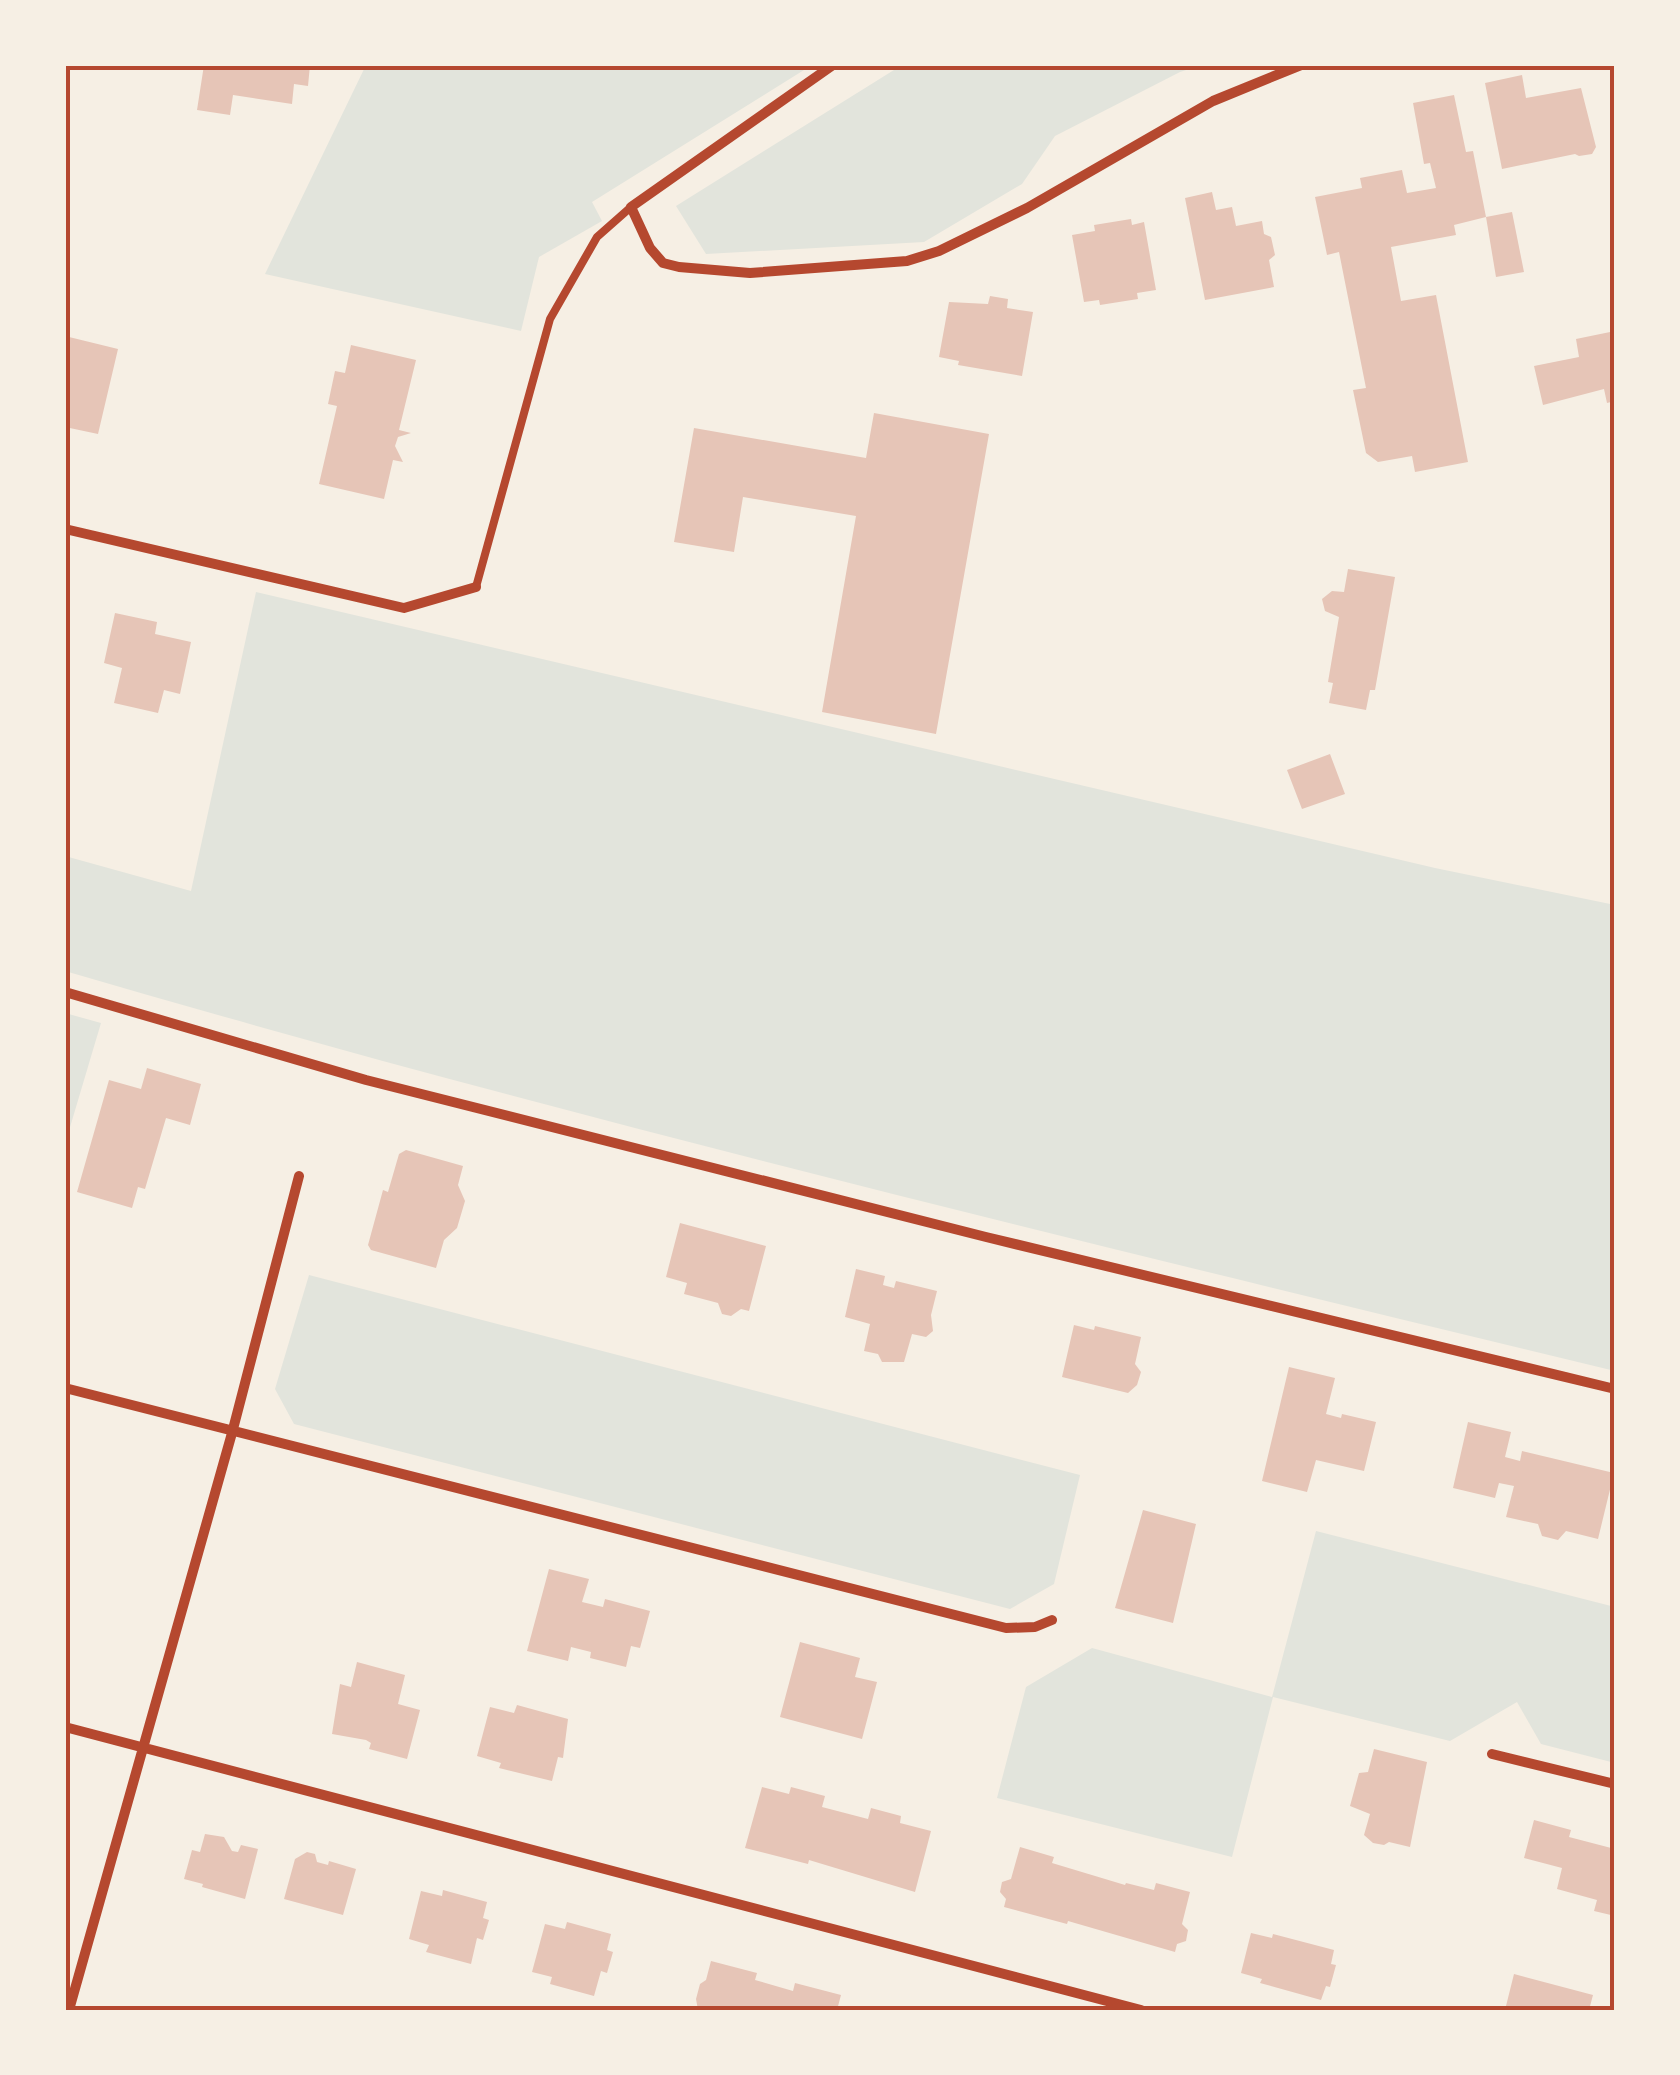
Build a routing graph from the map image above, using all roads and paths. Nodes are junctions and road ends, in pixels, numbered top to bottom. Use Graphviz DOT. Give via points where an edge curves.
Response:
graph roads {
  1 [pos="833,65"];
  2 [pos="1302,65"];
  3 [pos="631,207"];
  4 [pos="65,529"];
  5 [pos="476,587"];
  6 [pos="65,992"];
  7 [pos="300,1176"];
  8 [pos="65,1388"];
  9 [pos="1615,1389"];
  10 [pos="232,1433"];
  11 [pos="1052,1620"];
  12 [pos="65,1727"];
  13 [pos="144,1747"];
  14 [pos="1492,1754"];
  15 [pos="1615,1784"];
  16 [pos="69,2010"];
  17 [pos="1140,2010"];
  1 -- 3 [label="street"];
  2 -- 3 [label="street" via="1213,100 1026,208 907,261 750,272 678,268 662,263 650,248"];
  3 -- 5 [label="lane" via="597,237 550,319"];
  4 -- 5 [label="street" via="404,608"];
  6 -- 9 [label="street" via="366,1080"];
  7 -- 10 [label="street"];
  8 -- 10 [label="street"];
  10 -- 11 [label="street" via="1006,1628"];
  10 -- 13 [label="street"];
  12 -- 13 [label="street"];
  13 -- 16 [label="street"];
  13 -- 17 [label="street"];
  14 -- 15 [label="street"];
}
